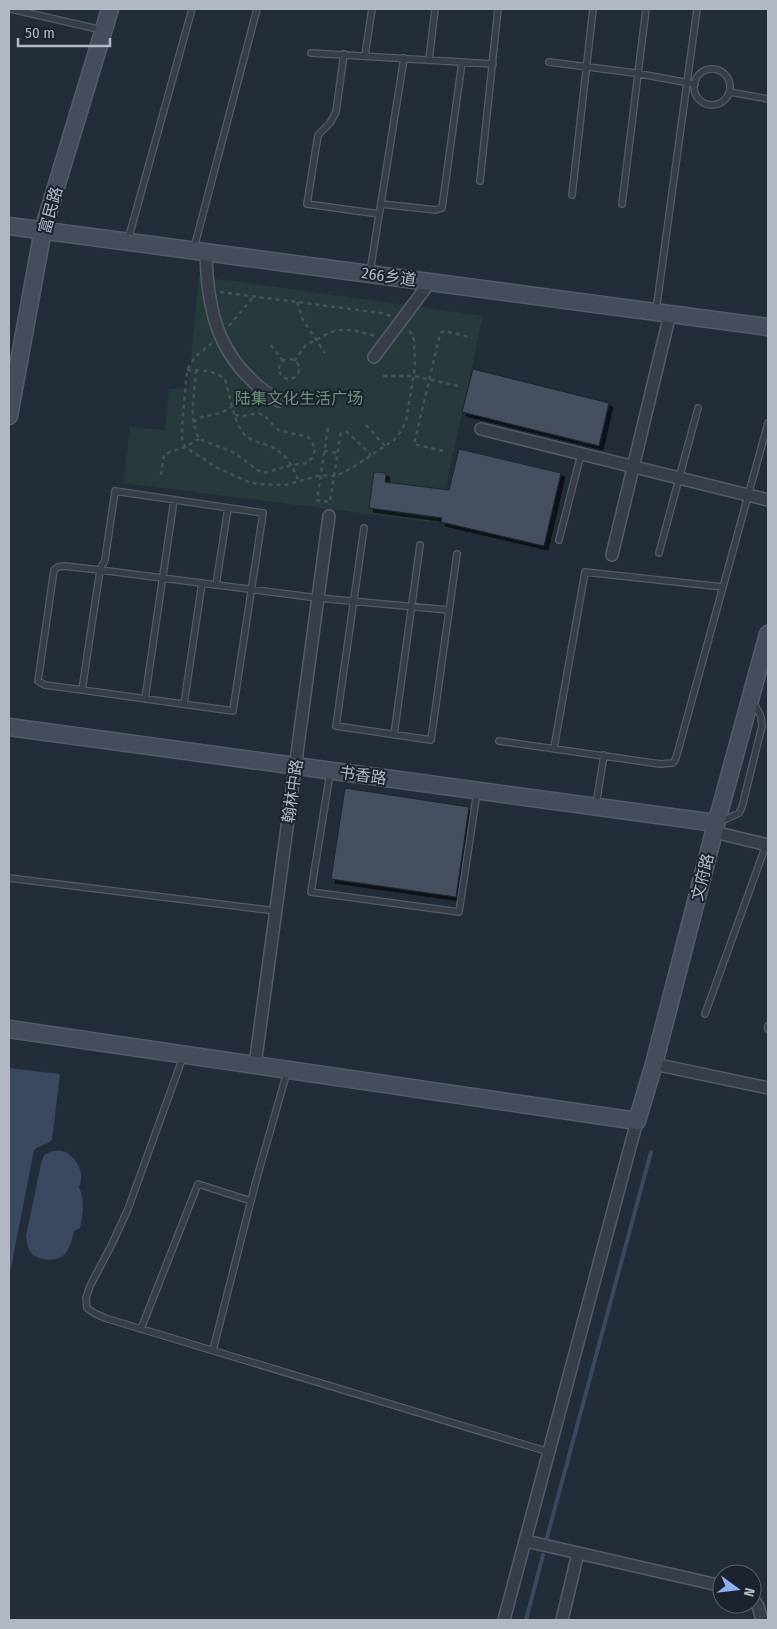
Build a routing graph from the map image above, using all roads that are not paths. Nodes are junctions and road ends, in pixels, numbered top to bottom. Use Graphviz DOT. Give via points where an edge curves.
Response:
graph roads {
  1 [pos="11,9"];
  2 [pos="110,9"];
  3 [pos="192,9"];
  4 [pos="257,9"];
  5 [pos="372,9"];
  6 [pos="435,9"];
  7 [pos="498,9"];
  8 [pos="593,9"];
  9 [pos="646,9"];
  10 [pos="697,9"];
  11 [pos="104,31"];
  12 [pos="311,53"];
  13 [pos="344,54"];
  14 [pos="365,55"];
  15 [pos="404,58"];
  16 [pos="429,60"];
  17 [pos="462,62"];
  18 [pos="549,62"];
  19 [pos="493,64"];
  20 [pos="587,67"];
  21 [pos="638,73"];
  22 [pos="687,83"];
  23 [pos="695,84"];
  24 [pos="730,92"];
  25 [pos="768,100"];
  26 [pos="480,181"];
  27 [pos="572,195"];
  28 [pos="381,204"];
  29 [pos="622,204"];
  30 [pos="379,214"];
  31 [pos="9,226"];
  32 [pos="43,230"];
  33 [pos="128,241"];
  34 [pos="200,251"];
  35 [pos="370,274"];
  36 [pos="430,282"];
  37 [pos="663,313"];
  38 [pos="768,327"];
  39 [pos="374,357"];
  40 [pos="279,401"];
  41 [pos="698,408"];
  42 [pos="9,416"];
  43 [pos="768,423"];
  44 [pos="481,429"];
  45 [pos="581,454"];
  46 [pos="633,466"];
  47 [pos="679,478"];
  48 [pos="748,495"];
  49 [pos="174,500"];
  50 [pos="768,500"];
  51 [pos="228,508"];
  52 [pos="329,516"];
  53 [pos="364,528"];
  54 [pos="559,540"];
  55 [pos="420,545"];
  56 [pos="659,553"];
  57 [pos="457,554"];
  58 [pos="612,555"];
  59 [pos="100,570"];
  60 [pos="162,578"];
  61 [pos="202,583"];
  62 [pos="216,585"];
  63 [pos="723,587"];
  64 [pos="251,589"];
  65 [pos="318,598"];
  66 [pos="354,601"];
  67 [pos="411,606"];
  68 [pos="449,610"];
  69 [pos="766,649"];
  70 [pos="82,690"];
  71 [pos="145,699"];
  72 [pos="184,704"];
  73 [pos="9,727"];
  74 [pos="394,735"];
  75 [pos="499,741"];
  76 [pos="554,748"];
  77 [pos="604,755"];
  78 [pos="295,766"];
  79 [pos="330,770"];
  80 [pos="478,791"];
  81 [pos="595,807"];
  82 [pos="715,827"];
  83 [pos="767,845"];
  84 [pos="9,878"];
  85 [pos="276,911"];
  86 [pos="705,1014"];
  87 [pos="9,1029"];
  88 [pos="184,1055"];
  89 [pos="654,1064"];
  90 [pos="255,1065"];
  91 [pos="288,1070"];
  92 [pos="768,1088"];
  93 [pos="637,1121"];
  94 [pos="251,1201"];
  95 [pos="141,1328"];
  96 [pos="213,1350"];
  97 [pos="549,1452"];
  98 [pos="526,1541"];
  99 [pos="578,1553"];
  100 [pos="712,1584"];
  101 [pos="504,1620"];
  102 [pos="562,1620"];
  1 -- 11 [label="lane"];
  2 -- 11 [label="street, 富民路"];
  3 -- 33 [label="lane"];
  4 -- 34 [label="lane"];
  5 -- 14 [label="lane"];
  6 -- 16 [label="lane"];
  7 -- 19 [label="lane"];
  8 -- 20 [label="lane"];
  9 -- 21 [label="lane"];
  10 -- 22 [label="lane"];
  11 -- 32 [label="street, 富民路"];
  12 -- 13 [label="lane"];
  13 -- 14 [label="lane"];
  13 -- 30 [label="lane" via="336,112 318,135 307,204"];
  14 -- 15 [label="lane"];
  15 -- 16 [label="lane"];
  15 -- 28 [label="lane"];
  16 -- 17 [label="lane"];
  17 -- 19 [label="lane"];
  17 -- 28 [label="lane" via="442,208"];
  18 -- 20 [label="lane"];
  19 -- 26 [label="lane"];
  20 -- 21 [label="lane"];
  20 -- 27 [label="lane"];
  21 -- 22 [label="lane"];
  21 -- 29 [label="lane"];
  22 -- 23 [label="lane"];
  22 -- 37 [label="lane"];
  23 -- 24 [label="lane" via="698,98 707,104 723,102"];
  23 -- 24 [label="lane" via="703,72 714,70 725,75"];
  24 -- 25 [label="lane"];
  28 -- 30 [label="lane"];
  30 -- 35 [label="lane"];
  31 -- 32 [label="street, 266乡道"];
  32 -- 33 [label="street, 266乡道"];
  32 -- 42 [label="street, 富民路"];
  33 -- 34 [label="street, 266乡道"];
  34 -- 35 [label="street, 266乡道"];
  34 -- 40 [label="street" via="211,308 228,353 261,390"];
  35 -- 36 [label="street, 266乡道"];
  36 -- 37 [label="street, 266乡道"];
  36 -- 39 [label="street"];
  37 -- 38 [label="street, 266乡道"];
  37 -- 46 [label="street"];
  41 -- 47 [label="lane"];
  43 -- 48 [label="lane"];
  44 -- 45 [label="street"];
  45 -- 46 [label="street"];
  45 -- 54 [label="lane"];
  46 -- 47 [label="street"];
  46 -- 58 [label="street"];
  47 -- 48 [label="street"];
  47 -- 56 [label="lane"];
  48 -- 50 [label="street"];
  48 -- 63 [label="lane"];
  49 -- 51 [label="lane"];
  49 -- 59 [label="lane" via="115,491 105,560"];
  49 -- 60 [label="lane"];
  51 -- 62 [label="lane"];
  51 -- 64 [label="lane" via="263,513"];
  52 -- 65 [label="street, 翰林中路"];
  53 -- 66 [label="lane"];
  55 -- 67 [label="lane"];
  57 -- 68 [label="lane"];
  59 -- 60 [label="lane"];
  59 -- 70 [label="lane"];
  59 -- 70 [label="lane" via="64,566 54,570 38,673 38,682 45,685"];
  60 -- 61 [label="lane"];
  60 -- 71 [label="lane"];
  61 -- 62 [label="lane"];
  61 -- 72 [label="lane"];
  62 -- 64 [label="lane"];
  63 -- 76 [label="lane" via="585,572"];
  63 -- 77 [label="lane" via="673,763"];
  64 -- 65 [label="lane"];
  64 -- 72 [label="lane" via="233,711"];
  65 -- 66 [label="lane"];
  65 -- 78 [label="street, 翰林中路"];
  66 -- 67 [label="lane"];
  66 -- 74 [label="lane" via="336,726"];
  67 -- 68 [label="lane"];
  67 -- 74 [label="lane"];
  68 -- 74 [label="lane" via="431,740"];
  69 -- 82 [label="street, 文府路"];
  70 -- 71 [label="lane"];
  71 -- 72 [label="lane"];
  73 -- 78 [label="street, 书香路"];
  75 -- 76 [label="lane"];
  76 -- 77 [label="lane"];
  77 -- 81 [label="lane"];
  78 -- 79 [label="street, 书香路"];
  78 -- 85 [label="street, 翰林中路"];
  79 -- 80 [label="street, 书香路"];
  79 -- 80 [label="lane" via="311,892 459,912"];
  80 -- 81 [label="street, 书香路"];
  81 -- 82 [label="street, 书香路"];
  82 -- 83 [label="street"];
  82 -- 89 [label="street, 文府路"];
  83 -- 86 [label="lane"];
  84 -- 85 [label="lane"];
  85 -- 90 [label="street, 翰林中路"];
  87 -- 88 [label="street"];
  88 -- 90 [label="street"];
  88 -- 95 [label="lane" via="128,1208 86,1298 87,1308 94,1313"];
  89 -- 92 [label="street"];
  89 -- 93 [label="street, 文府路"];
  90 -- 91 [label="street"];
  91 -- 93 [label="street"];
  91 -- 94 [label="lane"];
  93 -- 97 [label="street"];
  94 -- 95 [label="lane" via="198,1184"];
  94 -- 96 [label="lane"];
  95 -- 96 [label="lane"];
  96 -- 97 [label="lane"];
  97 -- 98 [label="street"];
  98 -- 99 [label="street"];
  98 -- 101 [label="street"];
  99 -- 100 [label="street"];
  99 -- 102 [label="street"];
}
